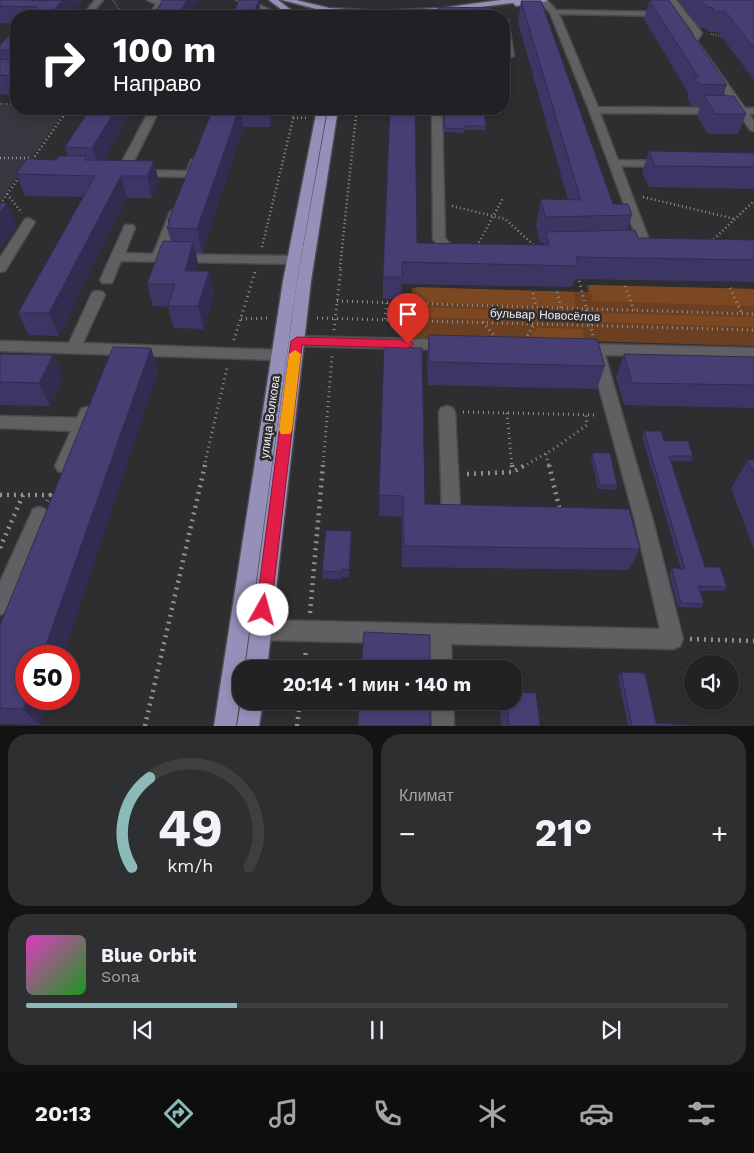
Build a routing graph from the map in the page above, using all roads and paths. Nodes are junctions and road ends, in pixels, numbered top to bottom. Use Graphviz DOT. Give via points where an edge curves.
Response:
graph roads {
  1 [pos="99,0"];
  2 [pos="150,0"];
  3 [pos="240,0"];
  4 [pos="273,0"];
  5 [pos="286,0"];
  6 [pos="519,0"];
  7 [pos="544,0"];
  8 [pos="672,0"];
  9 [pos="488,2"];
  10 [pos="500,6"];
  11 [pos="91,10"];
  12 [pos="156,10"];
  13 [pos="264,10"];
  14 [pos="287,10"];
  15 [pos="332,10"];
  16 [pos="440,10"];
  17 [pos="473,10"];
  18 [pos="501,10"];
  19 [pos="554,12"];
  20 [pos="670,14"];
  21 [pos="698,33"];
  22 [pos="728,38"];
  23 [pos="594,110"];
  24 [pos="740,111"];
  25 [pos="754,111"];
  26 [pos="64,115"];
  27 [pos="151,115"];
  28 [pos="294,115"];
  29 [pos="321,115"];
  30 [pos="332,115"];
  31 [pos="356,115"];
  32 [pos="438,115"];
  33 [pos="754,128"];
  34 [pos="202,146"];
  35 [pos="0,158"];
  36 [pos="33,158"];
  37 [pos="614,163"];
  38 [pos="674,164"];
  39 [pos="28,165"];
  40 [pos="23,171"];
  41 [pos="7,194"];
  42 [pos="626,194"];
  43 [pos="503,198"];
  44 [pos="180,201"];
  45 [pos="754,201"];
  46 [pos="0,204"];
  47 [pos="439,204"];
  48 [pos="493,216"];
  49 [pos="735,219"];
  50 [pos="29,222"];
  51 [pos="129,228"];
  52 [pos="644,245"];
  53 [pos="705,248"];
  54 [pos="538,249"];
  55 [pos="475,250"];
  56 [pos="116,257"];
  57 [pos="158,257"];
  58 [pos="259,260"];
  59 [pos="294,260"];
  60 [pos="0,268"];
  61 [pos="577,273"];
  62 [pos="107,280"];
  63 [pos="625,286"];
  64 [pos="730,288"];
  65 [pos="557,292"];
  66 [pos="533,293"];
  67 [pos="98,295"];
  68 [pos="337,302"];
  69 [pos="386,303"];
  70 [pos="412,304"];
  71 [pos="536,307"];
  72 [pos="561,308"];
  73 [pos="587,309"];
  74 [pos="634,310"];
  75 [pos="742,314"];
  76 [pos="754,314"];
  77 [pos="336,318"];
  78 [pos="385,319"];
  79 [pos="411,320"];
  80 [pos="483,322"];
  81 [pos="534,324"];
  82 [pos="591,326"];
  83 [pos="754,330"];
  84 [pos="498,340"];
  85 [pos="297,341"];
  86 [pos="333,342"];
  87 [pos="0,346"];
  88 [pos="463,346"];
  89 [pos="521,347"];
  90 [pos="74,348"];
  91 [pos="115,350"];
  92 [pos="754,353"];
  93 [pos="230,354"];
  94 [pos="279,355"];
  95 [pos="108,366"];
  96 [pos="93,400"];
  97 [pos="447,412"];
  98 [pos="508,413"];
  99 [pos="586,415"];
  100 [pos="615,415"];
  101 [pos="0,422"];
  102 [pos="82,424"];
  103 [pos="546,454"];
  104 [pos="64,466"];
  105 [pos="513,472"];
  106 [pos="450,473"];
  107 [pos="23,495"];
  108 [pos="39,515"];
  109 [pos="479,517"];
  110 [pos="562,519"];
  111 [pos="0,548"];
  112 [pos="0,605"];
  113 [pos="261,630"];
  114 [pos="309,630"];
  115 [pos="440,634"];
  116 [pos="673,639"];
  117 [pos="754,641"];
  118 [pos="257,660"];
  119 [pos="305,660"];
  120 [pos="441,660"];
  121 [pos="251,710"];
  122 [pos="299,710"];
  123 [pos="442,710"];
  124 [pos="145,726"];
  125 [pos="225,726"];
  126 [pos="248,726"];
  127 [pos="297,726"];
  128 [pos="443,726"];
  1 -- 11 [label="lane"];
  2 -- 12 [label="lane" via="160,4"];
  3 -- 13 [label="lane"];
  4 -- 14 [label="main road"];
  5 -- 15 [label="main road"];
  6 -- 9 [label="main road"];
  7 -- 10 [label="main road"];
  7 -- 19 [label="lane"];
  8 -- 21 [label="lane"];
  9 -- 16 [label="main road"];
  10 -- 17 [label="main road"];
  10 -- 18 [label="lane"];
  19 -- 20 [label="lane"];
  19 -- 23 [label="lane"];
  21 -- 22 [label="path"];
  21 -- 24 [label="lane" via="693,41"];
  23 -- 24 [label="lane"];
  23 -- 37 [label="lane"];
  24 -- 25 [label="lane"];
  24 -- 33 [label="lane"];
  26 -- 36 [label="path"];
  27 -- 34 [label="lane" via="117,173 191,174"];
  28 -- 58 [label="path"];
  29 -- 59 [label="main road, улица Волкова"];
  30 -- 85 [label="main road, улица Волкова"];
  31 -- 68 [label="path"];
  32 -- 47 [label="lane"];
  35 -- 36 [label="path"];
  36 -- 39 [label="path"];
  37 -- 38 [label="lane"];
  37 -- 42 [label="lane"];
  40 -- 41 [label="path"];
  41 -- 46 [label="path"];
  41 -- 50 [label="path"];
  42 -- 49 [label="path"];
  42 -- 52 [label="lane"];
  43 -- 48 [label="path"];
  44 -- 57 [label="lane"];
  45 -- 49 [label="path"];
  47 -- 48 [label="path"];
  47 -- 55 [label="lane" via="439,239 446,247"];
  48 -- 54 [label="path" via="505,219"];
  48 -- 55 [label="path"];
  49 -- 53 [label="path"];
  50 -- 60 [label="lane"];
  51 -- 56 [label="lane"];
  56 -- 57 [label="lane"];
  56 -- 62 [label="lane"];
  57 -- 58 [label="lane"];
  58 -- 59 [label="lane"];
  58 -- 93 [label="path"];
  59 -- 94 [label="main road, улица Волкова"];
  61 -- 73 [label="path"];
  63 -- 74 [label="path"];
  64 -- 75 [label="path"];
  65 -- 72 [label="path"];
  66 -- 71 [label="path"];
  67 -- 90 [label="lane"];
  68 -- 69 [label="path, бульвар Новосёлов"];
  68 -- 77 [label="path"];
  69 -- 70 [label="path, бульвар Новосёлов"];
  69 -- 78 [label="path"];
  70 -- 71 [label="path, бульвар Новосёлов"];
  70 -- 79 [label="path"];
  71 -- 72 [label="path, бульвар Новосёлов"];
  72 -- 73 [label="path, бульвар Новосёлов"];
  73 -- 74 [label="path, бульвар Новосёлов"];
  73 -- 82 [label="path"];
  74 -- 75 [label="path, бульвар Новосёлов"];
  75 -- 76 [label="path, бульвар Новосёлов"];
  77 -- 78 [label="path, бульвар Новосёлов"];
  77 -- 86 [label="path"];
  78 -- 79 [label="path, бульвар Новосёлов"];
  79 -- 80 [label="path, бульвар Новосёлов"];
  80 -- 81 [label="path, бульвар Новосёлов"];
  80 -- 84 [label="path"];
  81 -- 82 [label="path, бульвар Новосёлов"];
  81 -- 89 [label="path"];
  82 -- 83 [label="path, бульвар Новосёлов"];
  85 -- 86 [label="lane"];
  85 -- 113 [label="main road, улица Волкова"];
  86 -- 88 [label="lane"];
  86 -- 114 [label="path"];
  87 -- 90 [label="lane"];
  90 -- 91 [label="lane"];
  91 -- 93 [label="lane"];
  91 -- 95 [label="lane"];
  92 -- 100 [label="lane" via="586,348"];
  93 -- 94 [label="lane"];
  93 -- 124 [label="path"];
  94 -- 125 [label="main road, улица Волкова"];
  96 -- 102 [label="lane"];
  97 -- 98 [label="path"];
  97 -- 106 [label="lane"];
  98 -- 99 [label="path"];
  98 -- 105 [label="path"];
  99 -- 100 [label="path"];
  99 -- 103 [label="path" via="587,425"];
  100 -- 116 [label="lane" via="635,520"];
  101 -- 102 [label="lane"];
  102 -- 104 [label="lane"];
  103 -- 105 [label="path"];
  103 -- 110 [label="path"];
  105 -- 106 [label="path"];
  106 -- 109 [label="lane" via="451,516"];
  107 -- 111 [label="path"];
  108 -- 112 [label="lane"];
  113 -- 114 [label="lane"];
  113 -- 118 [label="main road, улица Волкова"];
  114 -- 115 [label="lane"];
  114 -- 119 [label="path"];
  115 -- 116 [label="lane"];
  115 -- 120 [label="lane"];
  116 -- 117 [label="path"];
  121 -- 126 [label="main road"];
  122 -- 127 [label="path"];
  123 -- 128 [label="lane"];
}
